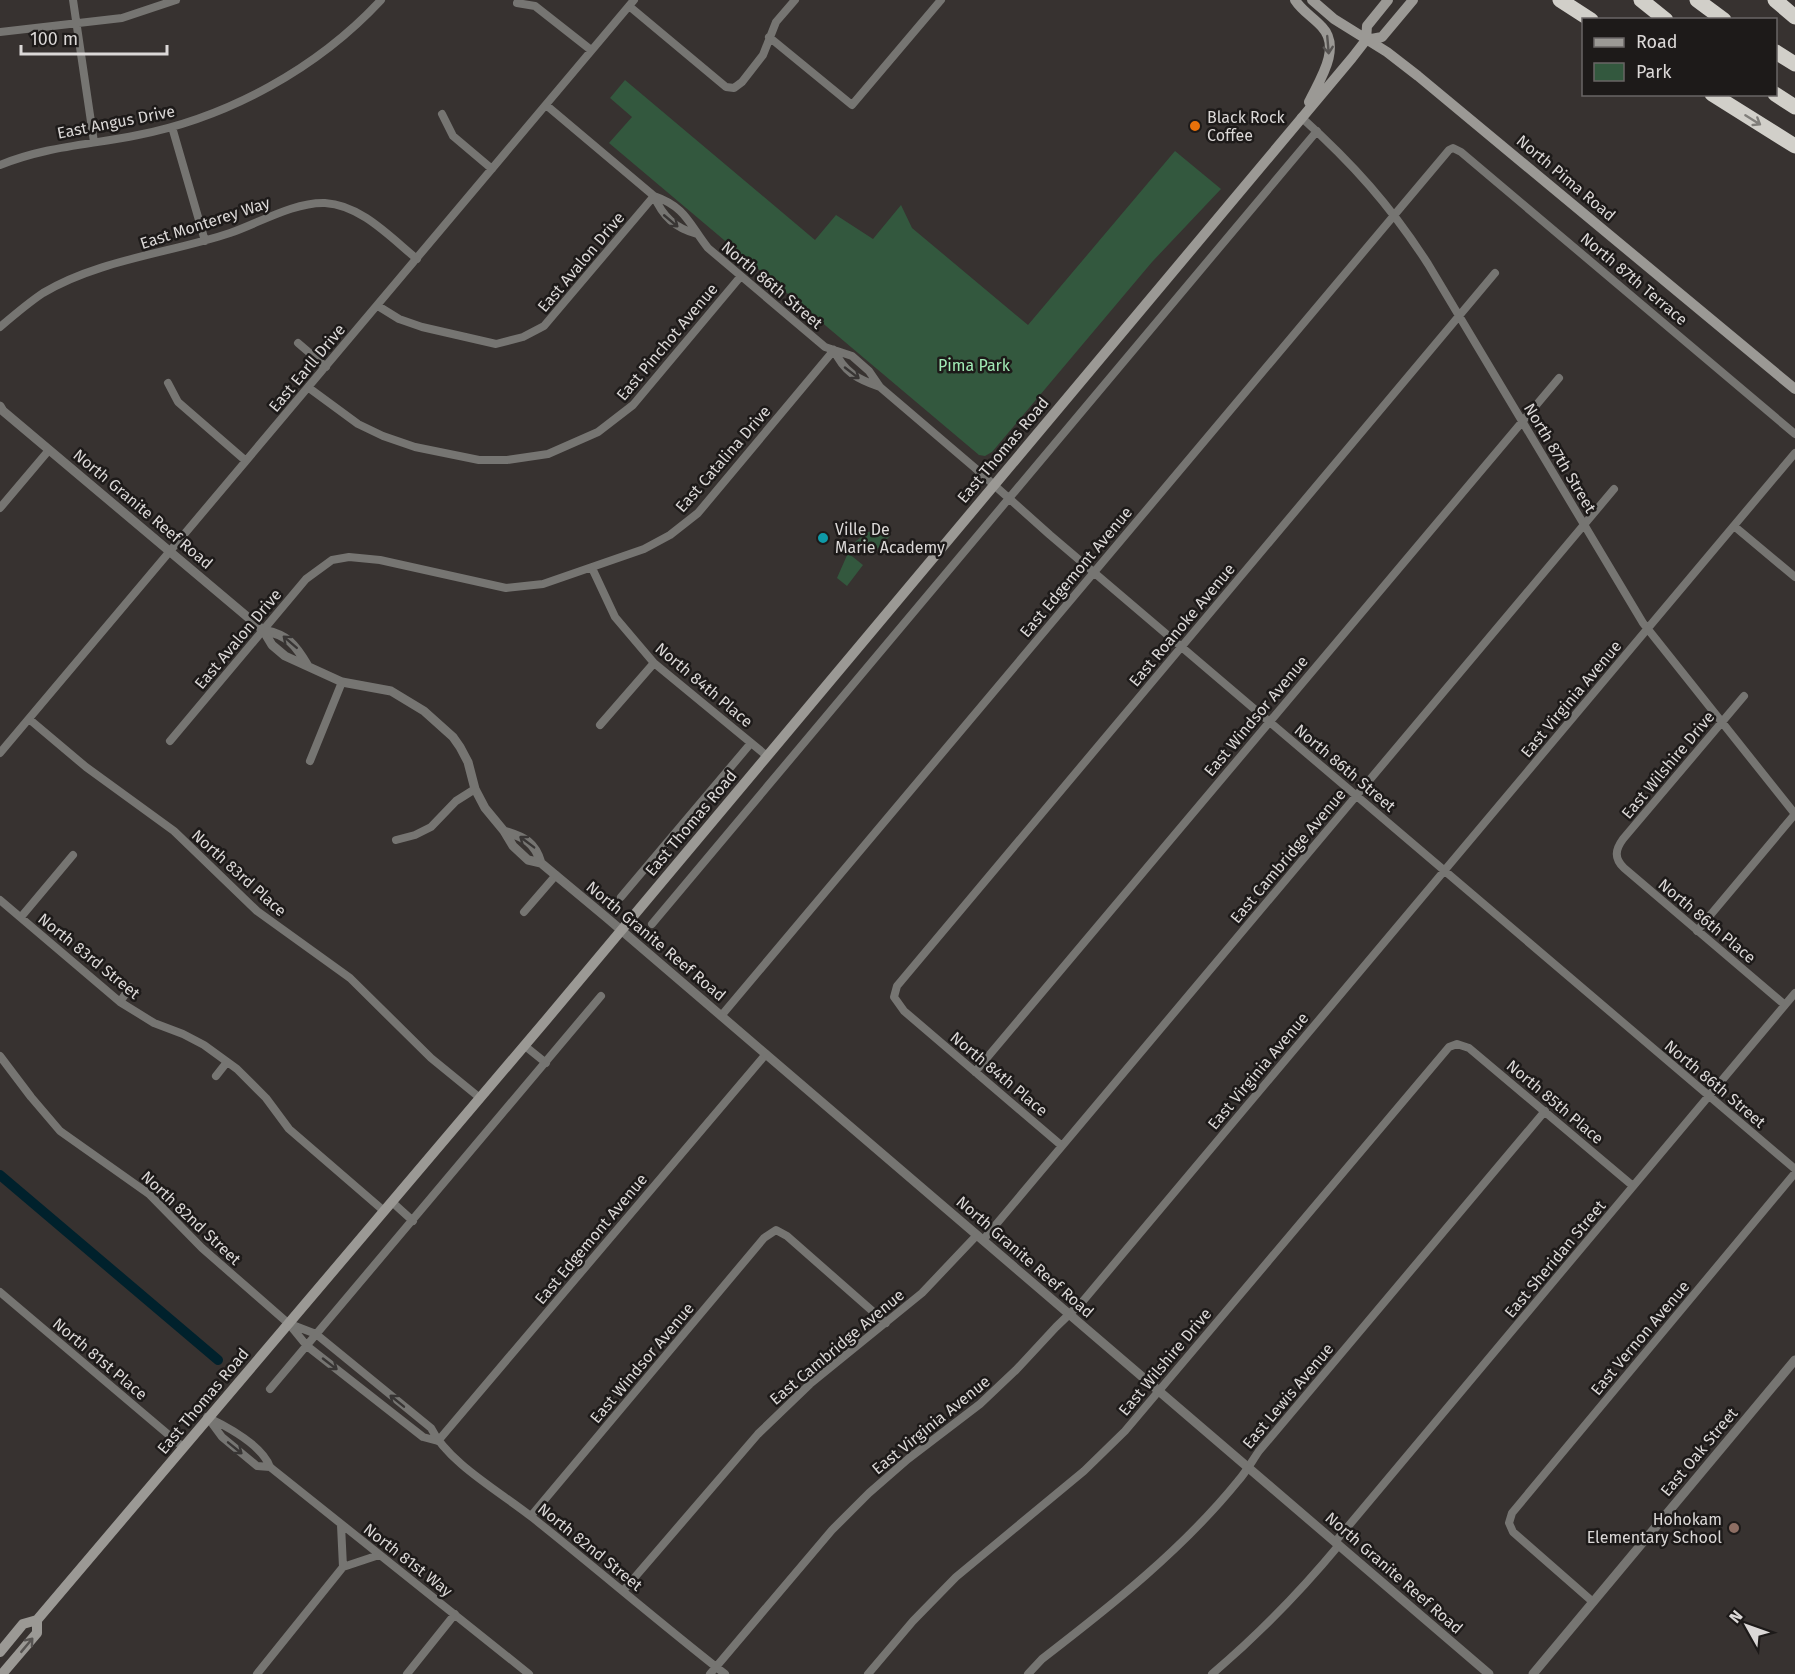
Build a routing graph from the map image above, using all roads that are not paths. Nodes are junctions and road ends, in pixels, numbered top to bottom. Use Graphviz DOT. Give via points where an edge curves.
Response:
graph roads {
  1 [pos="73,0"];
  2 [pos="176,0"];
  3 [pos="381,0"];
  4 [pos="795,0"];
  5 [pos="941,0"];
  6 [pos="1295,0"];
  7 [pos="1311,0"];
  8 [pos="1388,0"];
  9 [pos="1413,0"];
  10 [pos="1560,0"];
  11 [pos="1641,0"];
  12 [pos="1697,0"];
  13 [pos="1775,0"];
  14 [pos="517,3"];
  15 [pos="632,3"];
  16 [pos="1795,17"];
  17 [pos="1589,18"];
  18 [pos="1664,18"];
  19 [pos="1721,18"];
  20 [pos="77,23"];
  21 [pos="0,32"];
  22 [pos="769,37"];
  23 [pos="1366,40"];
  24 [pos="591,50"];
  25 [pos="1777,53"];
  26 [pos="1795,64"];
  27 [pos="1777,95"];
  28 [pos="1715,96"];
  29 [pos="546,105"];
  30 [pos="1795,107"];
  31 [pos="442,114"];
  32 [pos="1302,117"];
  33 [pos="172,127"];
  34 [pos="1317,131"];
  35 [pos="94,142"];
  36 [pos="1795,146"];
  37 [pos="1453,148"];
  38 [pos="0,165"];
  39 [pos="492,169"];
  40 [pos="654,196"];
  41 [pos="1394,214"];
  42 [pos="697,234"];
  43 [pos="205,240"];
  44 [pos="417,259"];
  45 [pos="1495,273"];
  46 [pos="741,276"];
  47 [pos="378,306"];
  48 [pos="1459,316"];
  49 [pos="0,327"];
  50 [pos="298,343"];
  51 [pos="834,350"];
  52 [pos="326,367"];
  53 [pos="1559,378"];
  54 [pos="168,383"];
  55 [pos="880,387"];
  56 [pos="309,388"];
  57 [pos="1795,389"];
  58 [pos="1,409"];
  59 [pos="1522,421"];
  60 [pos="1795,434"];
  61 [pos="49,450"];
  62 [pos="1795,453"];
  63 [pos="246,461"];
  64 [pos="993,484"];
  65 [pos="1614,489"];
  66 [pos="1009,498"];
  67 [pos="0,508"];
  68 [pos="1584,524"];
  69 [pos="1734,526"];
  70 [pos="171,552"];
  71 [pos="332,560"];
  72 [pos="592,568"];
  73 [pos="1094,572"];
  74 [pos="1795,577"];
  75 [pos="263,630"];
  76 [pos="1647,630"];
  77 [pos="1181,646"];
  78 [pos="654,663"];
  79 [pos="308,666"];
  80 [pos="342,682"];
  81 [pos="1744,696"];
  82 [pos="29,719"];
  83 [pos="1269,722"];
  84 [pos="1722,723"];
  85 [pos="600,725"];
  86 [pos="170,741"];
  87 [pos="751,743"];
  88 [pos="0,753"];
  89 [pos="767,756"];
  90 [pos="310,761"];
  91 [pos="475,789"];
  92 [pos="1356,796"];
  93 [pos="1795,814"];
  94 [pos="396,840"];
  95 [pos="73,855"];
  96 [pos="1616,855"];
  97 [pos="1445,871"];
  98 [pos="556,876"];
  99 [pos="621,897"];
  100 [pos="0,900"];
  101 [pos="524,912"];
  102 [pos="21,917"];
  103 [pos="652,924"];
  104 [pos="621,931"];
  105 [pos="1697,931"];
  106 [pos="130,987"];
  107 [pos="1795,993"];
  108 [pos="601,996"];
  109 [pos="894,997"];
  110 [pos="120,1002"];
  111 [pos="1785,1005"];
  112 [pos="721,1016"];
  113 [pos="1457,1044"];
  114 [pos="525,1046"];
  115 [pos="765,1054"];
  116 [pos="0,1056"];
  117 [pos="227,1062"];
  118 [pos="546,1064"];
  119 [pos="975,1072"];
  120 [pos="216,1076"];
  121 [pos="1709,1096"];
  122 [pos="480,1098"];
  123 [pos="1545,1111"];
  124 [pos="1062,1146"];
  125 [pos="1795,1171"];
  126 [pos="1634,1186"];
  127 [pos="392,1202"];
  128 [pos="384,1211"];
  129 [pos="413,1221"];
  130 [pos="980,1238"];
  131 [pos="0,1292"];
  132 [pos="1070,1315"];
  133 [pos="886,1323"];
  134 [pos="289,1324"];
  135 [pos="316,1335"];
  136 [pos="307,1346"];
  137 [pos="1795,1360"];
  138 [pos="270,1389"];
  139 [pos="1159,1391"];
  140 [pos="207,1417"];
  141 [pos="438,1441"];
  142 [pos="183,1447"];
  143 [pos="270,1467"];
  144 [pos="1248,1467"];
  145 [pos="531,1516"];
  146 [pos="341,1525"];
  147 [pos="1337,1543"];
  148 [pos="379,1556"];
  149 [pos="343,1567"];
  150 [pos="623,1591"];
  151 [pos="1593,1602"];
  152 [pos="455,1614"];
  153 [pos="37,1620"];
  154 [pos="0,1652"];
  155 [pos="716,1667"];
  156 [pos="2,1674"];
  157 [pos="257,1674"];
  158 [pos="407,1674"];
  159 [pos="529,1674"];
  160 [pos="710,1674"];
  161 [pos="725,1674"];
  162 [pos="868,1674"];
  163 [pos="1028,1674"];
  164 [pos="1212,1674"];
  165 [pos="1489,1674"];
  166 [pos="1533,1674"];
  1 -- 20 [label="street"];
  2 -- 20 [label="street" via="122,18"];
  3 -- 33 [label="street, East Angus Drive" via="361,22 282,80 221,110"];
  4 -- 22 [label="street"];
  5 -- 22 [label="street" via="852,105"];
  6 -- 32 [label="main road, one-way" via="1326,31 1330,49"];
  7 -- 23 [label="main road, North Pima Road"];
  8 -- 23 [label="main road, East Thomas Road" via="1367,26"];
  9 -- 23 [label="main road, East Thomas Road" via="1382,37"];
  10 -- 17 [label="highway"];
  11 -- 18 [label="highway"];
  12 -- 19 [label="highway"];
  13 -- 16 [label="highway"];
  14 -- 24 [label="street" via="535,6"];
  15 -- 22 [label="street" via="726,87 734,88 742,82 763,56"];
  15 -- 24 [label="street, East Earll Drive"];
  20 -- 21 [label="street"];
  20 -- 35 [label="street"];
  23 -- 32 [label="main road, East Thomas Road"];
  23 -- 57 [label="main road, North Pima Road" via="1387,52 1485,131"];
  24 -- 29 [label="street, East Earll Drive"];
  25 -- 26 [label="highway"];
  27 -- 30 [label="highway"];
  28 -- 36 [label="highway, one-way"];
  29 -- 39 [label="street, East Earll Drive"];
  29 -- 40 [label="street, North 86th Street"];
  31 -- 39 [label="street" via="453,136"];
  32 -- 34 [label="street, North 87th Street"];
  32 -- 64 [label="main road, East Thomas Road"];
  33 -- 35 [label="street, East Angus Drive"];
  33 -- 43 [label="street"];
  34 -- 41 [label="street, North 87th Street" via="1357,169"];
  34 -- 66 [label="street"];
  35 -- 38 [label="street, East Angus Drive" via="60,146"];
  37 -- 41 [label="street, East Edgemont Avenue"];
  37 -- 60 [label="street, North 87th Terrace"];
  39 -- 44 [label="street, East Earll Drive"];
  40 -- 42 [label="street, North 86th Street" via="669,201 691,221"];
  40 -- 42 [label="street, North 86th Street, one-way" via="660,212 682,230"];
  40 -- 47 [label="street, East Avalon Drive" via="544,326 523,338 496,344 422,327"];
  41 -- 48 [label="street, North 87th Street"];
  41 -- 73 [label="street, East Edgemont Avenue"];
  42 -- 46 [label="street, North 86th Street"];
  43 -- 44 [label="street, East Monterey Way" via="305,204 325,203 360,214"];
  43 -- 49 [label="street, East Monterey Way" via="72,279 44,293"];
  44 -- 47 [label="street, East Earll Drive"];
  45 -- 48 [label="street, East Roanoke Avenue"];
  46 -- 51 [label="street, North 86th Street" via="825,347"];
  46 -- 56 [label="street, East Pinchot Avenue" via="633,405 598,432 548,454 479,460 416,447 358,424"];
  47 -- 52 [label="street, East Earll Drive"];
  48 -- 59 [label="street, North 87th Street"];
  48 -- 77 [label="street, East Roanoke Avenue"];
  50 -- 52 [label="street"];
  51 -- 55 [label="street, North 86th Street" via="852,356 870,371"];
  51 -- 55 [label="street, North 86th Street, one-way" via="841,364 859,380"];
  51 -- 72 [label="street, East Catalina Drive" via="698,513 644,549"];
  52 -- 56 [label="street, East Earll Drive"];
  53 -- 59 [label="street, East Windsor Avenue"];
  54 -- 63 [label="street" via="178,402"];
  55 -- 64 [label="street, North 86th Street"];
  56 -- 63 [label="street, East Earll Drive"];
  58 -- 61 [label="street, North Granite Reef Road"];
  59 -- 68 [label="street, North 87th Street"];
  59 -- 83 [label="street, East Windsor Avenue"];
  61 -- 67 [label="street"];
  61 -- 70 [label="street, North Granite Reef Road"];
  62 -- 69 [label="street, East Virginia Avenue"];
  63 -- 70 [label="street, East Earll Drive"];
  64 -- 66 [label="street, North 86th Street"];
  64 -- 89 [label="main road, East Thomas Road"];
  65 -- 68 [label="street, East Cambridge Avenue"];
  66 -- 73 [label="street, North 86th Street"];
  66 -- 103 [label="street"];
  68 -- 76 [label="street, North 87th Street"];
  68 -- 92 [label="street, East Cambridge Avenue"];
  69 -- 74 [label="street"];
  69 -- 76 [label="street, East Virginia Avenue"];
  70 -- 75 [label="street, North Granite Reef Road"];
  70 -- 82 [label="street, East Earll Drive"];
  71 -- 72 [label="street, East Catalina Drive" via="362,557 506,588 543,584"];
  71 -- 75 [label="street, East Avalon Drive" via="306,579"];
  72 -- 78 [label="street, North 84th Place" via="615,617"];
  73 -- 77 [label="street, North 86th Street"];
  73 -- 112 [label="street, East Edgemont Avenue"];
  75 -- 79 [label="street, North Granite Reef Road" via="285,656"];
  79 -- 75 [label="street, North Granite Reef Road, one-way" via="297,647 281,634"];
  75 -- 86 [label="street, East Avalon Drive"];
  76 -- 84 [label="street, North 87th Street"];
  76 -- 97 [label="street, East Virginia Avenue"];
  77 -- 83 [label="street, North 86th Street"];
  77 -- 109 [label="street, East Roanoke Avenue" via="900,982"];
  78 -- 85 [label="street"];
  78 -- 87 [label="street, North 84th Place"];
  79 -- 80 [label="street, North Granite Reef Road"];
  80 -- 90 [label="street"];
  80 -- 91 [label="street, North Granite Reef Road" via="391,691 424,711 460,747"];
  81 -- 84 [label="street, East Wilshire Drive"];
  82 -- 88 [label="street, East Earll Drive"];
  82 -- 122 [label="street, North 83rd Place" via="86,767 174,831 257,912 350,978 431,1058"];
  83 -- 92 [label="street, North 86th Street"];
  83 -- 119 [label="street, East Windsor Avenue"];
  84 -- 93 [label="street, North 87th Street"];
  84 -- 96 [label="street, East Wilshire Drive" via="1623,839"];
  87 -- 89 [label="street, North 84th Place"];
  87 -- 99 [label="street, East Thomas Road"];
  89 -- 104 [label="main road, East Thomas Road"];
  91 -- 94 [label="street" via="456,801 431,827"];
  91 -- 98 [label="street, North Granite Reef Road" via="513,846"];
  92 -- 97 [label="street, North 86th Street"];
  92 -- 124 [label="street, East Cambridge Avenue"];
  93 -- 105 [label="street"];
  95 -- 102 [label="street"];
  96 -- 105 [label="street, North 86th Place" via="1624,868"];
  97 -- 121 [label="street, North 86th Street"];
  97 -- 132 [label="street, East Virginia Avenue"];
  98 -- 101 [label="street"];
  98 -- 104 [label="street, North Granite Reef Road"];
  100 -- 102 [label="street, North 83rd Street"];
  102 -- 110 [label="street, North 83rd Street"];
  104 -- 112 [label="street, North Granite Reef Road"];
  104 -- 114 [label="main road, East Thomas Road"];
  105 -- 111 [label="street, North 86th Place"];
  106 -- 110 [label="street"];
  107 -- 111 [label="street, East Sheridan Street"];
  108 -- 118 [label="street"];
  109 -- 119 [label="street, North 84th Place" via="904,1011"];
  110 -- 117 [label="street, North 83rd Street"];
  111 -- 121 [label="street, East Sheridan Street"];
  112 -- 115 [label="street, North Granite Reef Road"];
  113 -- 123 [label="street, North 85th Place" via="1469,1047"];
  113 -- 139 [label="street, East Wilshire Drive" via="1446,1050"];
  114 -- 118 [label="street"];
  114 -- 122 [label="main road, East Thomas Road"];
  115 -- 130 [label="street, North Granite Reef Road"];
  115 -- 141 [label="street, East Edgemont Avenue"];
  116 -- 134 [label="street, North 82nd Street" via="60,1131 149,1194 202,1248"];
  117 -- 120 [label="street"];
  117 -- 128 [label="street, North 83rd Street" via="259,1090 289,1130"];
  118 -- 129 [label="street"];
  119 -- 124 [label="street, North 84th Place"];
  121 -- 125 [label="street, North 86th Street"];
  121 -- 126 [label="street, East Sheridan Street"];
  122 -- 127 [label="main road, East Thomas Road"];
  123 -- 126 [label="street, North 85th Place"];
  123 -- 144 [label="street, East Lewis Avenue"];
  124 -- 130 [label="street, East Cambridge Avenue"];
  125 -- 151 [label="street, East Vernon Avenue" via="1515,1507 1509,1522 1517,1536"];
  126 -- 147 [label="street, East Sheridan Street"];
  127 -- 128 [label="main road, East Thomas Road"];
  127 -- 129 [label="street"];
  128 -- 134 [label="main road, East Thomas Road"];
  129 -- 135 [label="street"];
  130 -- 132 [label="street, North Granite Reef Road"];
  130 -- 133 [label="street, East Cambridge Avenue"];
  131 -- 142 [label="street, North 81st Place"];
  132 -- 139 [label="street, North Granite Reef Road"];
  132 -- 155 [label="street, East Virginia Avenue" via="980,1404 869,1493 832,1530"];
  133 -- 145 [label="street, East Windsor Avenue" via="776,1230 764,1238"];
  133 -- 150 [label="street, East Cambridge Avenue" via="810,1384 758,1434"];
  134 -- 135 [label="street, North 82nd Street"];
  134 -- 136 [label="street, North 82nd Street"];
  134 -- 140 [label="main road, East Thomas Road"];
  135 -- 136 [label="street"];
  141 -- 135 [label="street, North 82nd Street, one-way" via="431,1428"];
  136 -- 138 [label="street"];
  136 -- 141 [label="street, North 82nd Street, one-way" via="423,1437"];
  137 -- 151 [label="street, East Oak Street"];
  139 -- 144 [label="street, North Granite Reef Road"];
  139 -- 162 [label="street, East Wilshire Drive" via="1084,1472 956,1577"];
  140 -- 142 [label="main road, East Thomas Road"];
  140 -- 143 [label="street, North 81st Way" via="227,1426 266,1456"];
  140 -- 143 [label="street, North 81st Way, one-way" via="222,1437 257,1466"];
  141 -- 145 [label="street, North 82nd Street"];
  142 -- 153 [label="main road, East Thomas Road"];
  143 -- 146 [label="street, North 81st Way"];
  144 -- 147 [label="street, North Granite Reef Road"];
  144 -- 163 [label="street, East Lewis Avenue" via="1144,1578"];
  145 -- 150 [label="street, North 82nd Street"];
  146 -- 148 [label="street, North 81st Way"];
  146 -- 149 [label="street"];
  147 -- 164 [label="street, East Sheridan Street" via="1311,1579"];
  147 -- 165 [label="street, North Granite Reef Road"];
  148 -- 149 [label="street"];
  148 -- 152 [label="street, North 81st Way"];
  149 -- 157 [label="street"];
  150 -- 155 [label="street, North 82nd Street"];
  151 -- 166 [label="street, East Oak Street"];
  152 -- 158 [label="street"];
  152 -- 159 [label="street, North 81st Way"];
  153 -- 154 [label="main road, East Thomas Road" via="23,1624"];
  156 -- 153 [label="main road, East Thomas Road, one-way" via="37,1633"];
  155 -- 160 [label="street, East Virginia Avenue"];
  155 -- 161 [label="street, North 82nd Street"];
}
